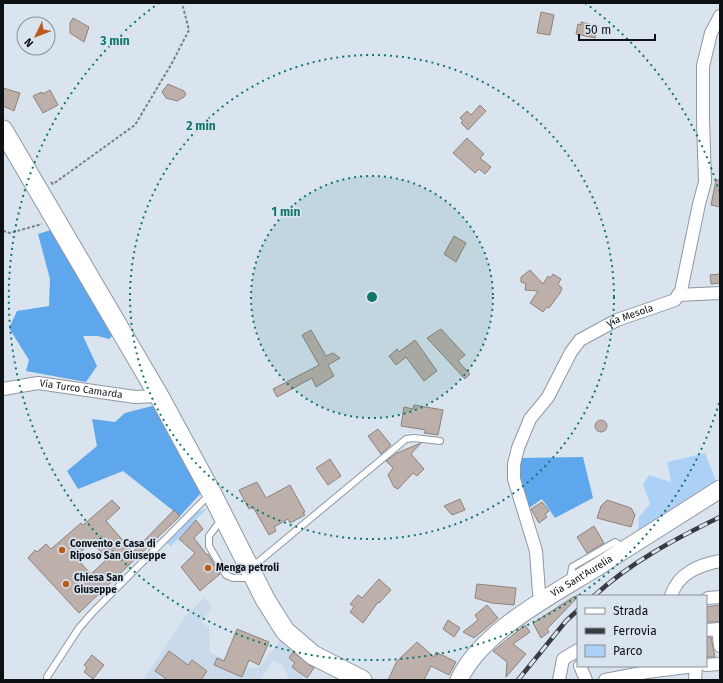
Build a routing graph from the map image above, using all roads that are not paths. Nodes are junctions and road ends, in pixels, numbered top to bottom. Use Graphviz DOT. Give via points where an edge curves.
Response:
graph roads {
  1 [pos="720,16"];
  2 [pos="3,130"];
  3 [pos="720,293"];
  4 [pos="678,296"];
  5 [pos="3,389"];
  6 [pos="159,396"];
  7 [pos="440,441"];
  8 [pos="720,489"];
  9 [pos="211,492"];
  10 [pos="223,517"];
  11 [pos="720,561"];
  12 [pos="252,574"];
  13 [pos="671,595"];
  14 [pos="720,597"];
  15 [pos="708,598"];
  16 [pos="543,600"];
  17 [pos="719,629"];
  18 [pos="707,630"];
  19 [pos="720,646"];
  20 [pos="577,651"];
  21 [pos="720,664"];
  22 [pos="707,665"];
  23 [pos="580,667"];
  24 [pos="687,667"];
  25 [pos="695,667"];
  26 [pos="47,677"];
  27 [pos="362,680"];
  28 [pos="459,680"];
  29 [pos="559,680"];
  30 [pos="586,680"];
  31 [pos="605,680"];
  32 [pos="695,680"];
  1 -- 4 [label="street" via="711,33 703,66 705,182 687,269"];
  2 -- 6 [label="main road"];
  3 -- 4 [label="street"];
  4 -- 16 [label="street, Via Mesola" via="675,300 617,320 580,340 548,397 530,419 518,448 514,479 536,551 539,594"];
  5 -- 6 [label="street, Via Turco Camarda" via="38,383 135,397"];
  6 -- 9 [label="main road"];
  7 -- 12 [label="lane" via="406,439"];
  8 -- 16 [label="main road, Via Sant'Aurelia"];
  9 -- 10 [label="main road"];
  9 -- 26 [label="lane" via="93,612 79,628"];
  10 -- 12 [label="main road"];
  10 -- 12 [label="lane" via="209,536 209,546 226,575 233,578"];
  11 -- 13 [label="street" via="692,568 676,585"];
  12 -- 27 [label="main road" via="285,631 312,655"];
  14 -- 15 [label="street"];
  16 -- 28 [label="main road, Via Sant'Aurelia" via="494,635 479,650"];
  17 -- 18 [label="street"];
  17 -- 19 [label="street"];
  20 -- 29 [label="street" via="564,659"];
  21 -- 22 [label="street"];
  23 -- 30 [label="street"];
  24 -- 31 [label="street"];
  25 -- 32 [label="street"];
}
